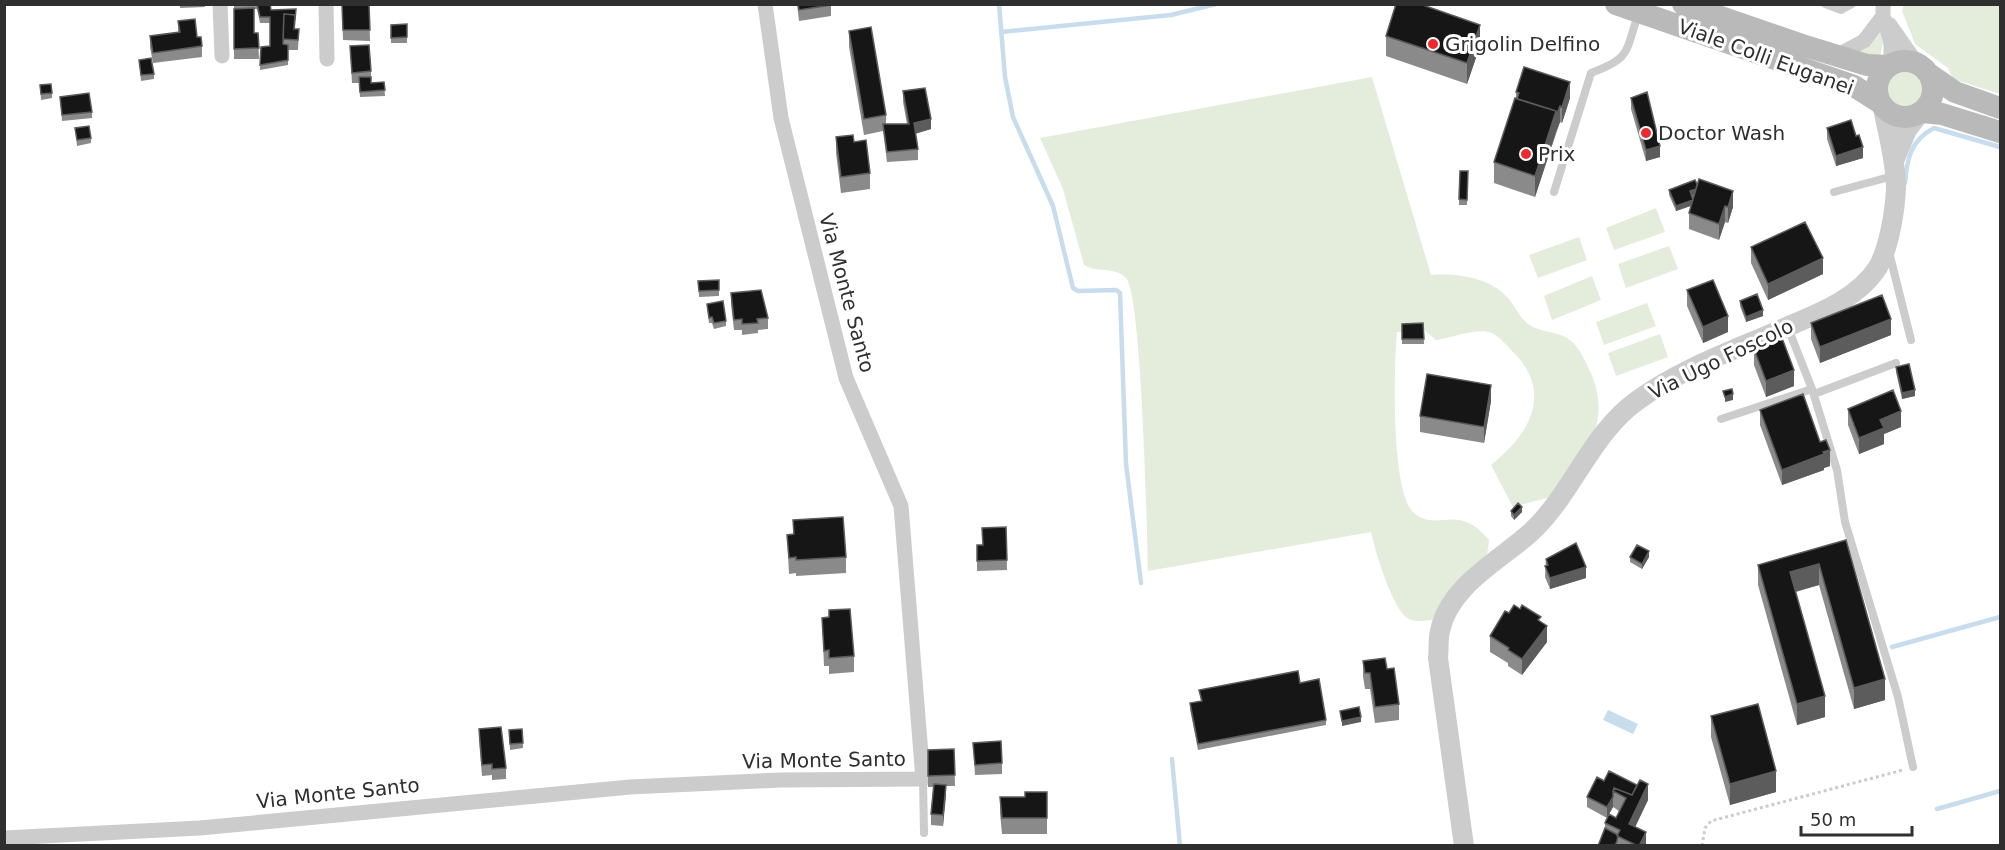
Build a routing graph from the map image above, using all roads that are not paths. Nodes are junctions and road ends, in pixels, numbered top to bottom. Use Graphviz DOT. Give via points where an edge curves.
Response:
graph roads {
  1 [pos="220,4"];
  2 [pos="326,4"];
  3 [pos="765,4"];
  4 [pos="1616,4"];
  5 [pos="1683,4"];
  6 [pos="1825,4"];
  7 [pos="1852,4"];
  8 [pos="1883,10"];
  9 [pos="1639,12"];
  10 [pos="1838,55"];
  11 [pos="222,56"];
  12 [pos="327,59"];
  13 [pos="1890,65"];
  14 [pos="1923,69"];
  15 [pos="1881,105"];
  16 [pos="2001,108"];
  17 [pos="1921,113"];
  18 [pos="2001,132"];
  19 [pos="1894,168"];
  20 [pos="1554,192"];
  21 [pos="1834,192"];
  22 [pos="1883,253"];
  23 [pos="1788,327"];
  24 [pos="1911,340"];
  25 [pos="1896,363"];
  26 [pos="1813,392"];
  27 [pos="1721,419"];
  28 [pos="1913,767"];
  29 [pos="923,779"];
  30 [pos="924,832"];
  31 [pos="4,838"];
  32 [pos="1464,846"];
  1 -- 11 [label="street"];
  2 -- 12 [label="street"];
  3 -- 29 [label="street, Via Monte Santo" via="781,118 846,378 901,506"];
  4 -- 9 [label="main road, Viale Colli Euganei"];
  5 -- 10 [label="main road, Viale Colli Euganei"];
  6 -- 7 [label="lane" via="1841,10"];
  8 -- 10 [label="street" via="1864,41"];
  8 -- 13 [label="street" via="1891,43"];
  8 -- 14 [label="street"];
  9 -- 15 [label="main road, Viale Colli Euganei" via="1854,86"];
  9 -- 20 [label="lane" via="1623,57 1591,73"];
  10 -- 13 [label="main road, Viale Colli Euganei" via="1868,65"];
  13 -- 14 [label="main road, Viale Colli Euganei" via="1904,61"];
  13 -- 15 [label="main road, Viale Colli Euganei" via="1877,82"];
  14 -- 16 [label="main road" via="1954,92"];
  14 -- 17 [label="main road" via="1932,94"];
  15 -- 17 [label="main road, Viale Colli Euganei" via="1900,118"];
  15 -- 19 [label="street, Via Ugo Foscolo"];
  17 -- 18 [label="main road, Viale Colli Euganei" via="1942,114"];
  17 -- 19 [label="street, Via Ugo Foscolo" via="1907,130"];
  19 -- 21 [label="lane"];
  19 -- 22 [label="street, Via Ugo Foscolo" via="1894,216"];
  22 -- 23 [label="street, Via Ugo Foscolo" via="1878,267 1860,288"];
  22 -- 24 [label="lane" via="1890,256"];
  23 -- 26 [label="lane"];
  23 -- 32 [label="street, Via Ugo Foscolo" via="1693,368 1636,401 1601,436 1553,508 1532,532 1473,579 1448,608 1440,631 1438,658"];
  25 -- 26 [label="lane"];
  26 -- 27 [label="lane"];
  26 -- 28 [label="lane" via="1837,470 1845,522 1898,697"];
  29 -- 30 [label="lane"];
  29 -- 31 [label="street, Via Monte Santo" via="630,787 200,828"];
}
